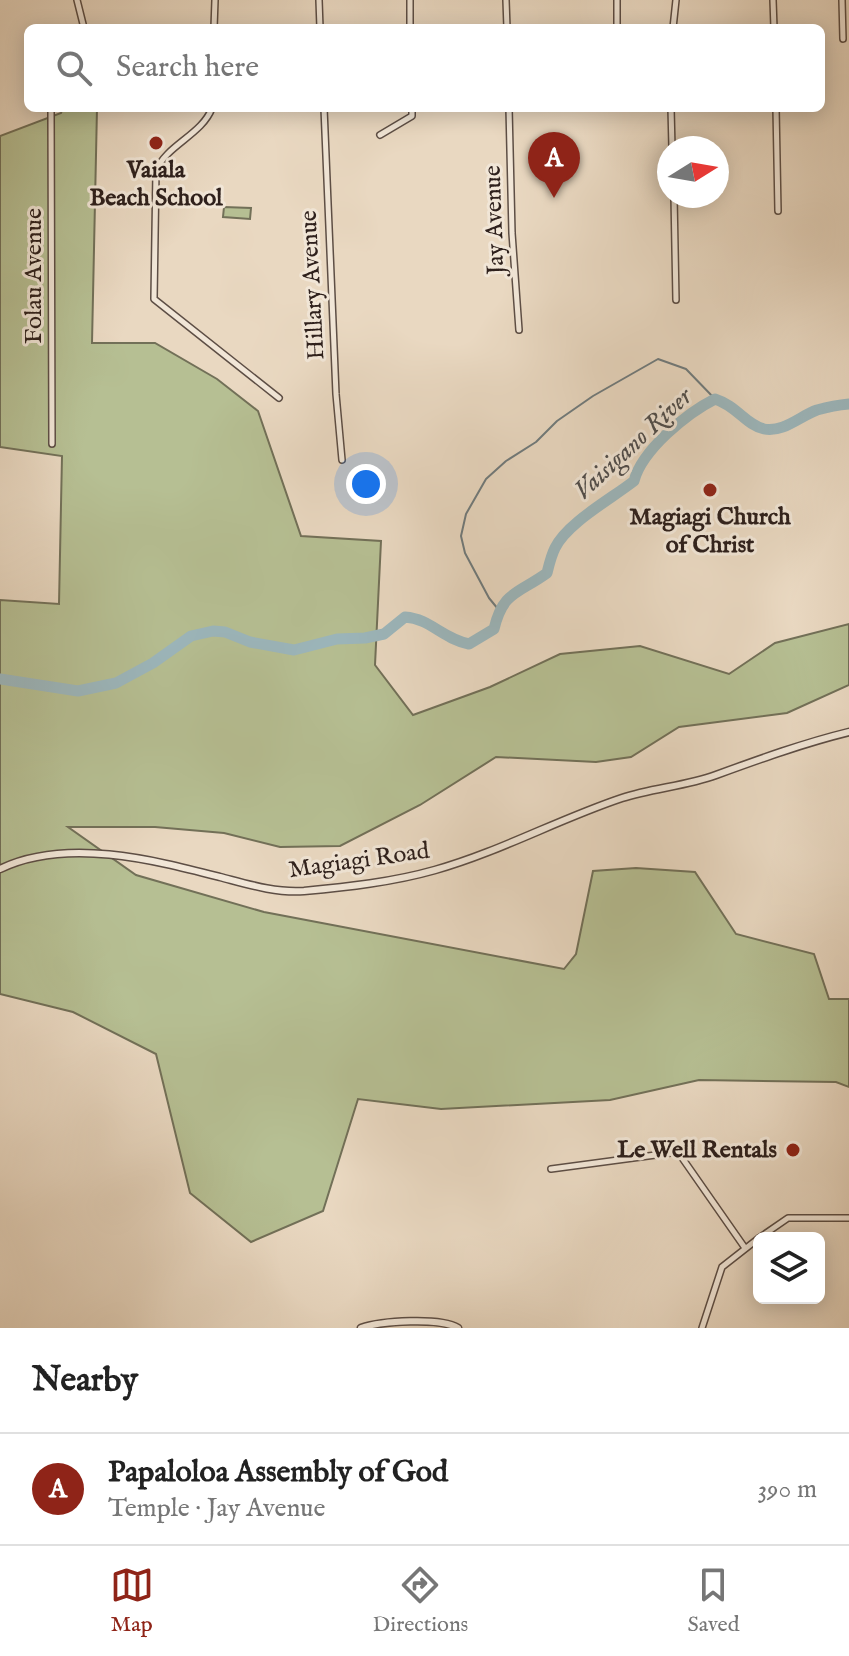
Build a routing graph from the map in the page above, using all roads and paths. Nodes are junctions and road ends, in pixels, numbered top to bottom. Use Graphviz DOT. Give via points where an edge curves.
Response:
graph roads {
  1 [pos="77,0"];
  2 [pos="215,0"];
  3 [pos="319,0"];
  4 [pos="410,0"];
  5 [pos="506,0"];
  6 [pos="617,0"];
  7 [pos="676,0"];
  8 [pos="773,0"];
  9 [pos="842,0"];
  10 [pos="83,24"];
  11 [pos="214,24"];
  12 [pos="320,24"];
  13 [pos="410,24"];
  14 [pos="507,24"];
  15 [pos="617,24"];
  16 [pos="673,24"];
  17 [pos="774,24"];
  18 [pos="843,39"];
  19 [pos="51,112"];
  20 [pos="210,112"];
  21 [pos="324,112"];
  22 [pos="412,112"];
  23 [pos="509,112"];
  24 [pos="671,112"];
  25 [pos="776,112"];
  26 [pos="380,135"];
  27 [pos="672,136"];
  28 [pos="674,208"];
  29 [pos="778,211"];
  30 [pos="676,300"];
  31 [pos="519,330"];
  32 [pos="279,398"];
  33 [pos="52,444"];
  34 [pos="342,460"];
  35 [pos="849,732"];
  36 [pos="0,869"];
  37 [pos="551,1169"];
  38 [pos="849,1218"];
  39 [pos="768,1232"];
  40 [pos="753,1242"];
  41 [pos="745,1248"];
  42 [pos="361,1328"];
  43 [pos="458,1328"];
  44 [pos="702,1328"];
  1 -- 10 [label="street"];
  2 -- 11 [label="street"];
  3 -- 12 [label="street"];
  4 -- 13 [label="street"];
  5 -- 14 [label="street"];
  6 -- 15 [label="street"];
  7 -- 16 [label="street"];
  8 -- 17 [label="street"];
  9 -- 18 [label="street"];
  19 -- 33 [label="street, Folau Avenue"];
  20 -- 32 [label="street" via="156,171 154,299"];
  21 -- 34 [label="street, Hillary Avenue"];
  22 -- 26 [label="street"];
  23 -- 31 [label="street, Jay Avenue"];
  24 -- 27 [label="street"];
  25 -- 29 [label="street"];
  28 -- 30 [label="street"];
  35 -- 36 [label="street, Magiagi Road" via="706,778 623,798 438,870 386,881 288,892 119,855 71,854"];
  37 -- 41 [label="street" via="678,1152"];
  38 -- 39 [label="street" via="788,1218"];
  40 -- 41 [label="street"];
  41 -- 44 [label="street" via="722,1267"];
  42 -- 43 [label="street" via="442,1322"];
}
